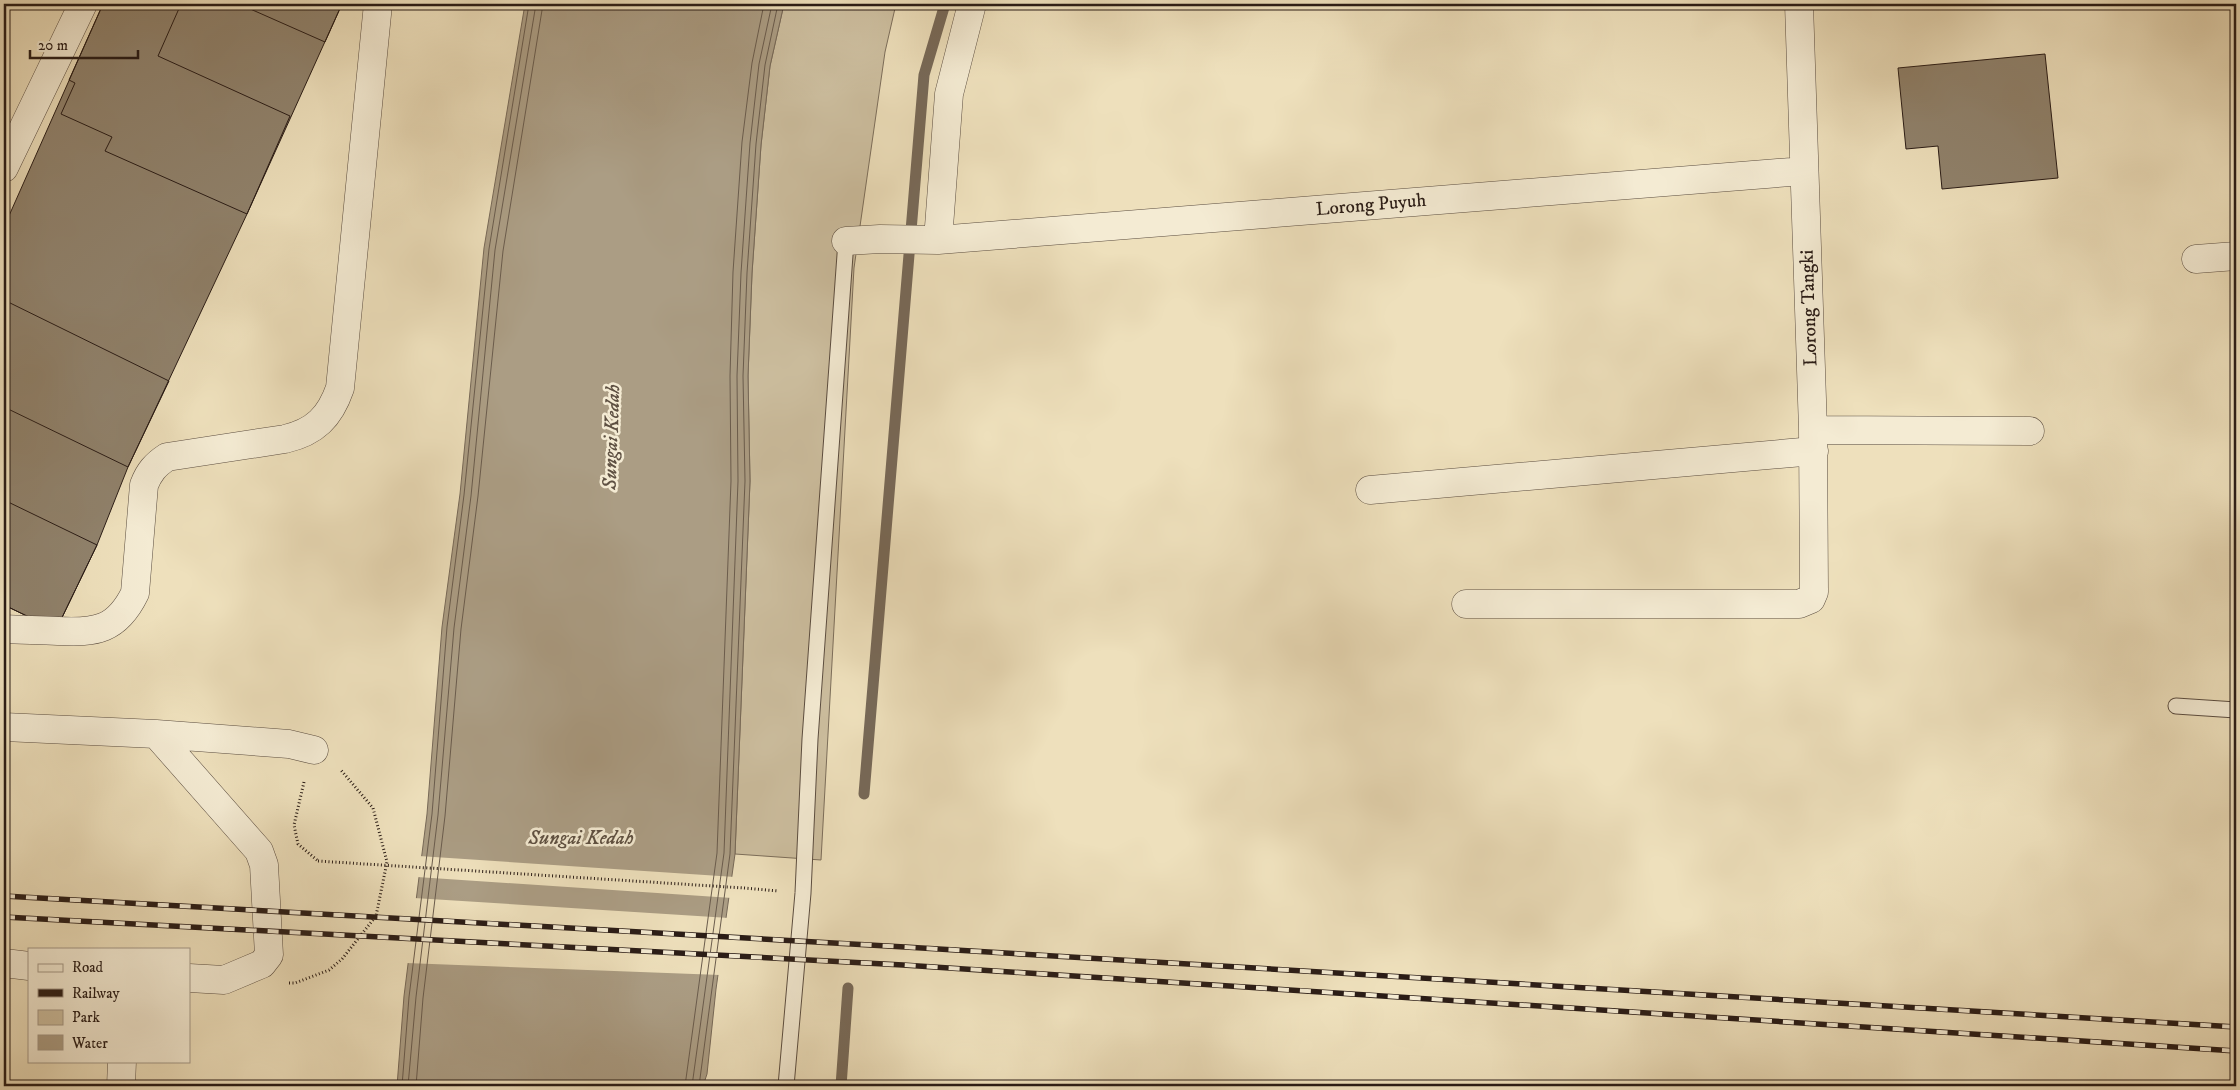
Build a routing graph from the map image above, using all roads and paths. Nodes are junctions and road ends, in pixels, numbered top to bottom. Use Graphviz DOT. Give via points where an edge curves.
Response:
graph roads {
  1 [pos="83,4"];
  2 [pos="378,4"];
  3 [pos="972,4"];
  4 [pos="1799,4"];
  5 [pos="4,168"];
  6 [pos="1804,171"];
  7 [pos="929,240"];
  8 [pos="846,241"];
  9 [pos="2236,256"];
  10 [pos="2196,259"];
  11 [pos="2030,431"];
  12 [pos="1814,440"];
  13 [pos="1370,490"];
  14 [pos="1466,604"];
  15 [pos="4,629"];
  16 [pos="2176,706"];
  17 [pos="2236,710"];
  18 [pos="4,727"];
  19 [pos="156,734"];
  20 [pos="314,750"];
  21 [pos="803,893"];
  22 [pos="4,963"];
  23 [pos="28,966"];
  24 [pos="190,978"];
  25 [pos="296,983"];
  26 [pos="122,1062"];
  27 [pos="121,1086"];
  28 [pos="786,1086"];
  1 -- 5 [label="street"];
  2 -- 15 [label="street" via="340,388 330,413 318,426 302,435 167,457 157,464 148,473 144,485 135,593 128,606 108,626 79,632"];
  3 -- 7 [label="street" via="949,94"];
  4 -- 6 [label="street, Lorong Tangki"];
  6 -- 7 [label="street, Lorong Puyuh"];
  6 -- 12 [label="street, Lorong Tangki"];
  7 -- 8 [label="street, Lorong Puyuh"];
  8 -- 21 [label="lane" via="810,739"];
  9 -- 10 [label="street"];
  11 -- 12 [label="street"];
  12 -- 13 [label="street"];
  12 -- 14 [label="street, Lorong Tangki" via="1814,592 1811,599 1799,604"];
  16 -- 17 [label="lane"];
  18 -- 19 [label="street"];
  19 -- 20 [label="street" via="289,744"];
  19 -- 24 [label="street" via="259,851 264,865 270,955 262,964 224,980"];
  20 -- 21 [label="path, bridge" via="294,825 298,844 318,861"];
  20 -- 25 [label="path" via="337,766 373,808 387,862 376,916 342,960 329,970"];
  21 -- 28 [label="lane"];
  22 -- 23 [label="street"];
  26 -- 27 [label="street"];
}
